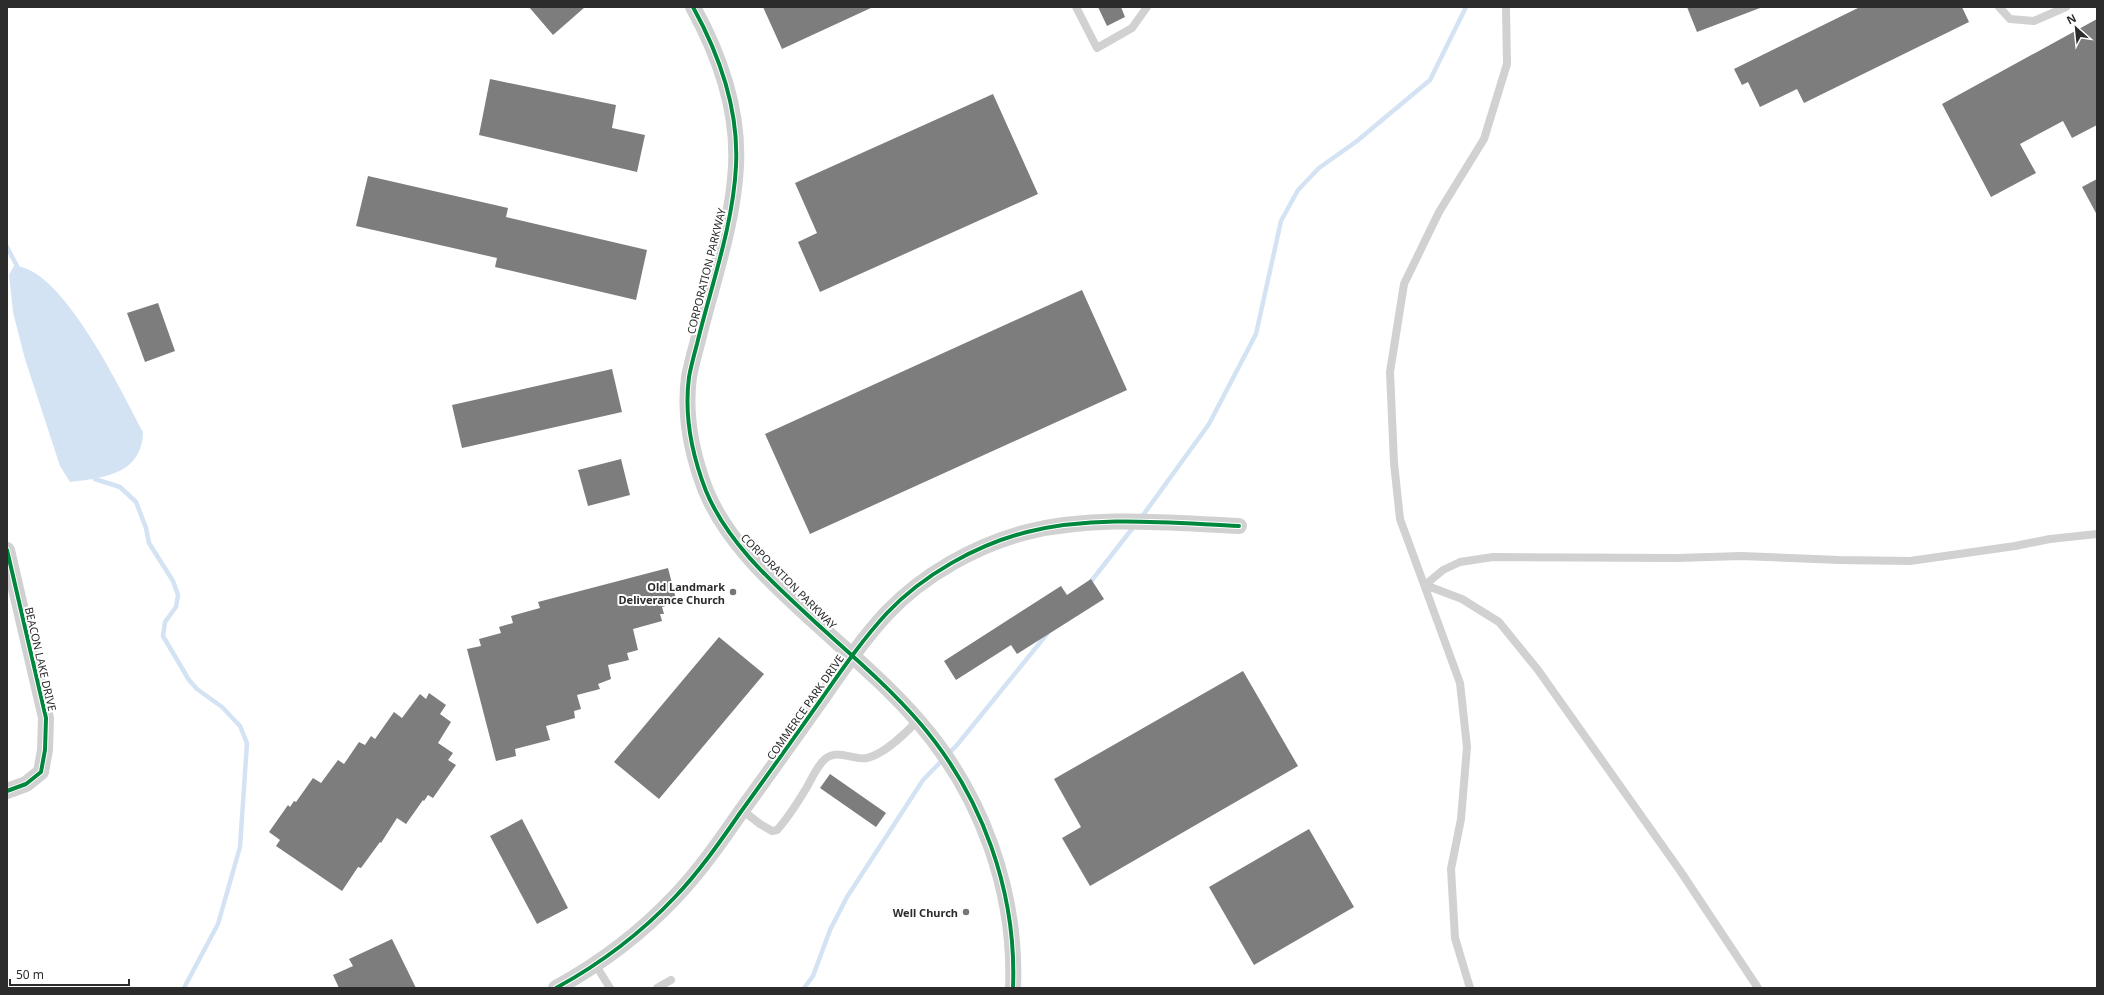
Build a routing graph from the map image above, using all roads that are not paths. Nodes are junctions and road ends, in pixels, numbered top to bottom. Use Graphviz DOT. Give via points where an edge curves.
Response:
graph roads {
  1 [pos="693,7"];
  2 [pos="1076,7"];
  3 [pos="1147,7"];
  4 [pos="1506,7"];
  5 [pos="1998,7"];
  6 [pos="2066,7"];
  7 [pos="1239,526"];
  8 [pos="2097,534"];
  9 [pos="7,550"];
  10 [pos="1425,585"];
  11 [pos="852,656"];
  12 [pos="918,720"];
  13 [pos="7,792"];
  14 [pos="742,810"];
  15 [pos="595,964"];
  16 [pos="671,980"];
  17 [pos="556,988"];
  18 [pos="610,988"];
  19 [pos="657,988"];
  20 [pos="1013,988"];
  21 [pos="1470,988"];
  22 [pos="1758,988"];
  1 -- 11 [label="street, CORPORATION PARKWAY" via="715,50 733,108 736,165 731,209 689,377 690,434 697,467 720,520 732,538 795,604"];
  2 -- 3 [label="lane" via="1097,48 1132,28"];
  4 -- 10 [label="lane" via="1507,64 1484,139 1439,212 1404,284 1390,372 1394,464 1400,519"];
  5 -- 6 [label="lane" via="2010,19 2034,21"];
  7 -- 11 [label="street, COMMERCE PARK DRIVE" via="1073,523 1026,532 992,544 924,580 888,612"];
  8 -- 10 [label="lane" via="1910,561 1741,556 1493,557 1460,562 1443,570"];
  9 -- 13 [label="street, BEACON LAKE DRIVE" via="46,718 41,772 26,784"];
  10 -- 21 [label="lane" via="1460,683 1467,747 1461,819 1451,868 1455,938"];
  10 -- 22 [label="lane" via="1462,599 1499,622 1538,670 1681,872"];
  11 -- 12 [label="street, CORPORATION PARKWAY"];
  11 -- 14 [label="street, COMMERCE PARK DRIVE"];
  12 -- 14 [label="lane" via="904,735 878,754 864,758 846,754 826,759 777,830 772,831"];
  12 -- 20 [label="street, CORPORATION PARKWAY" via="943,751 962,782 992,848 1004,890 1010,925"];
  14 -- 15 [label="street, COMMERCE PARK DRIVE" via="676,896 650,922"];
  15 -- 17 [label="street, COMMERCE PARK DRIVE"];
  15 -- 18 [label="lane"];
  16 -- 19 [label="lane"];
}
